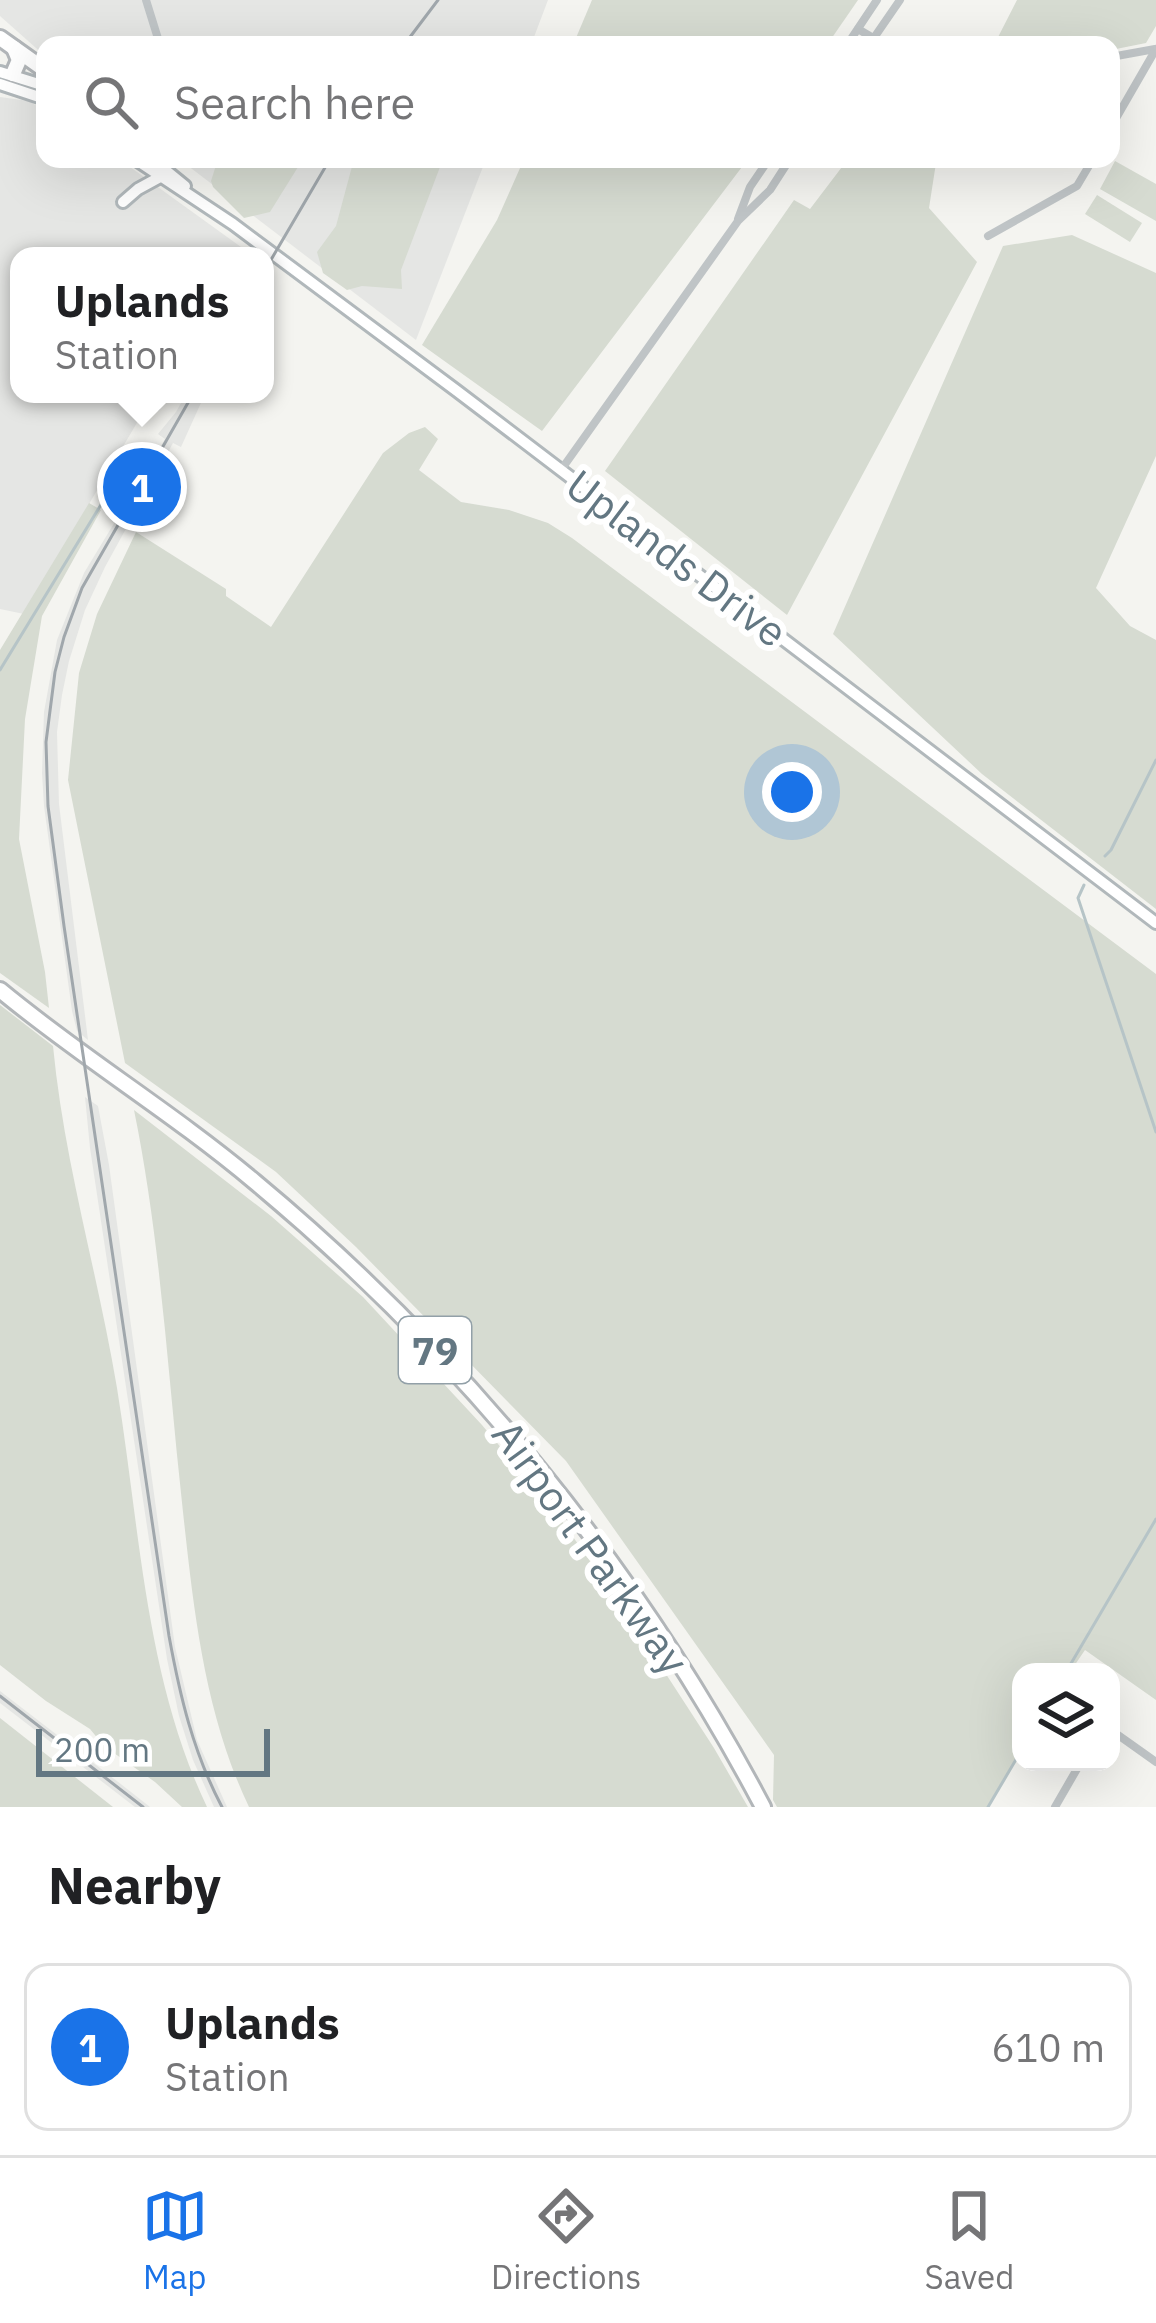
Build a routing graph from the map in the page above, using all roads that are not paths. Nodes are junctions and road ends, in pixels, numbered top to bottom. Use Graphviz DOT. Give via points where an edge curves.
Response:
graph roads {
  1 [pos="146,0"];
  2 [pos="877,0"];
  3 [pos="900,0"];
  4 [pos="858,29"];
  5 [pos="157,36"];
  6 [pos="853,36"];
  7 [pos="865,36"];
  8 [pos="875,36"];
  9 [pos="0,38"];
  10 [pos="14,48"];
  11 [pos="1156,49"];
  12 [pos="1120,55"];
  13 [pos="36,64"];
  14 [pos="5,79"];
  15 [pos="36,84"];
  16 [pos="36,94"];
  17 [pos="1120,112"];
  18 [pos="148,168"];
  19 [pos="162,168"];
  20 [pos="763,168"];
  21 [pos="784,168"];
  22 [pos="1088,168"];
  23 [pos="160,177"];
  24 [pos="196,197"];
  25 [pos="123,202"];
  26 [pos="738,221"];
  27 [pos="988,236"];
  28 [pos="263,247"];
  29 [pos="274,255"];
  30 [pos="561,470"];
  31 [pos="1156,922"];
  32 [pos="0,990"];
  33 [pos="1120,1736"];
  34 [pos="1156,1762"];
  35 [pos="1077,1771"];
  36 [pos="763,1807"];
  37 [pos="1055,1807"];
  1 -- 5 [label="street"];
  2 -- 4 [label="street"];
  3 -- 8 [label="street"];
  4 -- 6 [label="street"];
  4 -- 7 [label="street"];
  9 -- 10 [label="highway"];
  10 -- 13 [label="highway"];
  10 -- 14 [label="highway" via="19,60"];
  11 -- 12 [label="street"];
  11 -- 17 [label="street"];
  14 -- 15 [label="main road"];
  14 -- 16 [label="main road"];
  18 -- 23 [label="main road, Uplands Drive"];
  19 -- 24 [label="main road, Uplands Drive"];
  20 -- 26 [label="street"];
  21 -- 26 [label="street"];
  22 -- 27 [label="street" via="1077,186"];
  23 -- 24 [label="main road, Uplands Drive"];
  23 -- 25 [label="main road"];
  24 -- 28 [label="main road, Uplands Drive"];
  26 -- 30 [label="street"];
  29 -- 30 [label="main road, Uplands Drive"];
  30 -- 31 [label="main road, Uplands Drive"];
  32 -- 36 [label="highway, Airport Parkway / 79" via="254,1181 445,1360 613,1565"];
  33 -- 34 [label="street"];
  35 -- 37 [label="street"];
}
